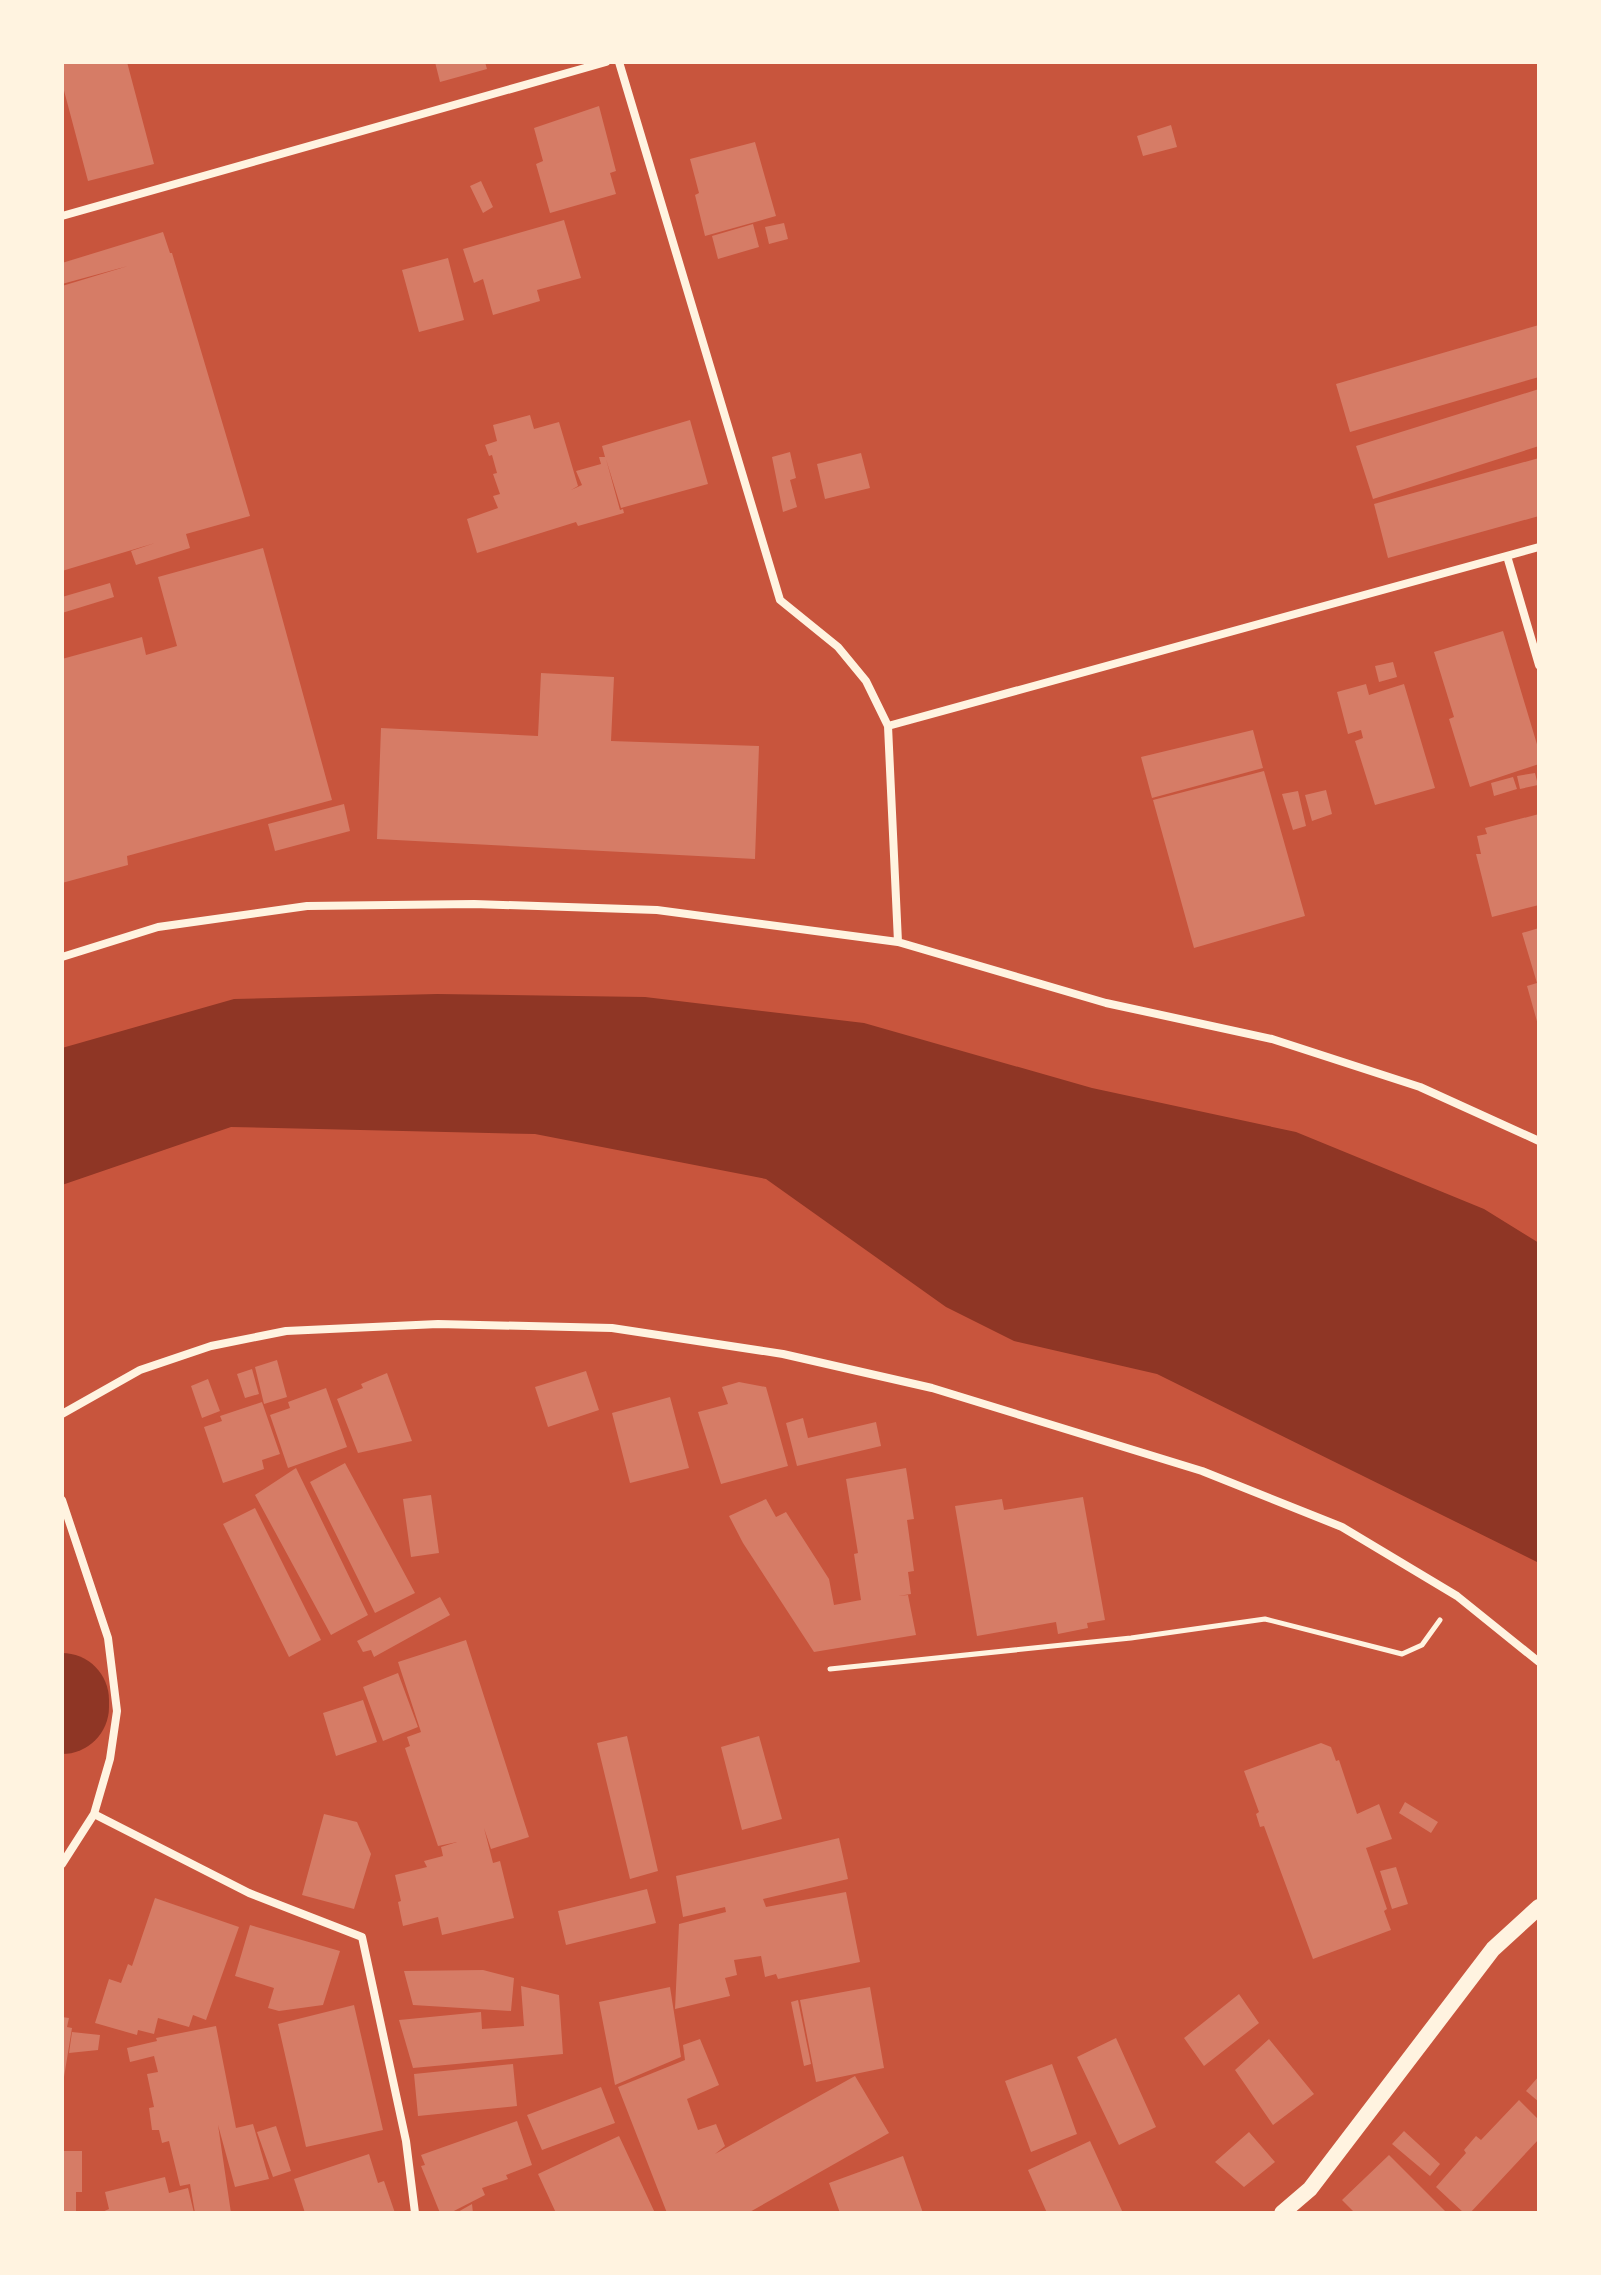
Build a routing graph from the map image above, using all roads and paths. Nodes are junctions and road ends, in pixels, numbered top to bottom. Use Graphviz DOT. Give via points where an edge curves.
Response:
graph roads {
  1 [pos="606,62"];
  2 [pos="619,62"];
  3 [pos="62,216"];
  4 [pos="1539,547"];
  5 [pos="1507,556"];
  6 [pos="1539,665"];
  7 [pos="888,726"];
  8 [pos="898,942"];
  9 [pos="62,957"];
  10 [pos="1539,1141"];
  11 [pos="62,1414"];
  12 [pos="62,1500"];
  13 [pos="1457,1596"];
  14 [pos="1539,1662"];
  15 [pos="830,1669"];
  16 [pos="94,1814"];
  17 [pos="62,1864"];
  18 [pos="1539,1907"];
  19 [pos="415,2213"];
  20 [pos="1282,2213"];
  1 -- 3 [label="street"];
  2 -- 7 [label="street" via="780,600 838,647 866,681"];
  4 -- 5 [label="street"];
  5 -- 6 [label="street"];
  5 -- 7 [label="street"];
  7 -- 8 [label="street"];
  8 -- 9 [label="street" via="657,910 307,906 158,927"];
  8 -- 10 [label="street" via="1106,1003 1272,1039 1420,1087"];
  11 -- 13 [label="street" via="140,1370 211,1346 286,1331 438,1324 612,1328 783,1354 932,1388 1202,1471 1342,1527"];
  12 -- 16 [label="street" via="108,1638 117,1711"];
  13 -- 14 [label="street"];
  13 -- 15 [label="path" via="1422,1645 1402,1654 1265,1619"];
  16 -- 17 [label="street"];
  16 -- 19 [label="street" via="249,1893 362,1937 406,2141"];
  18 -- 20 [label="main road" via="1493,1949 1310,2189"];
}
